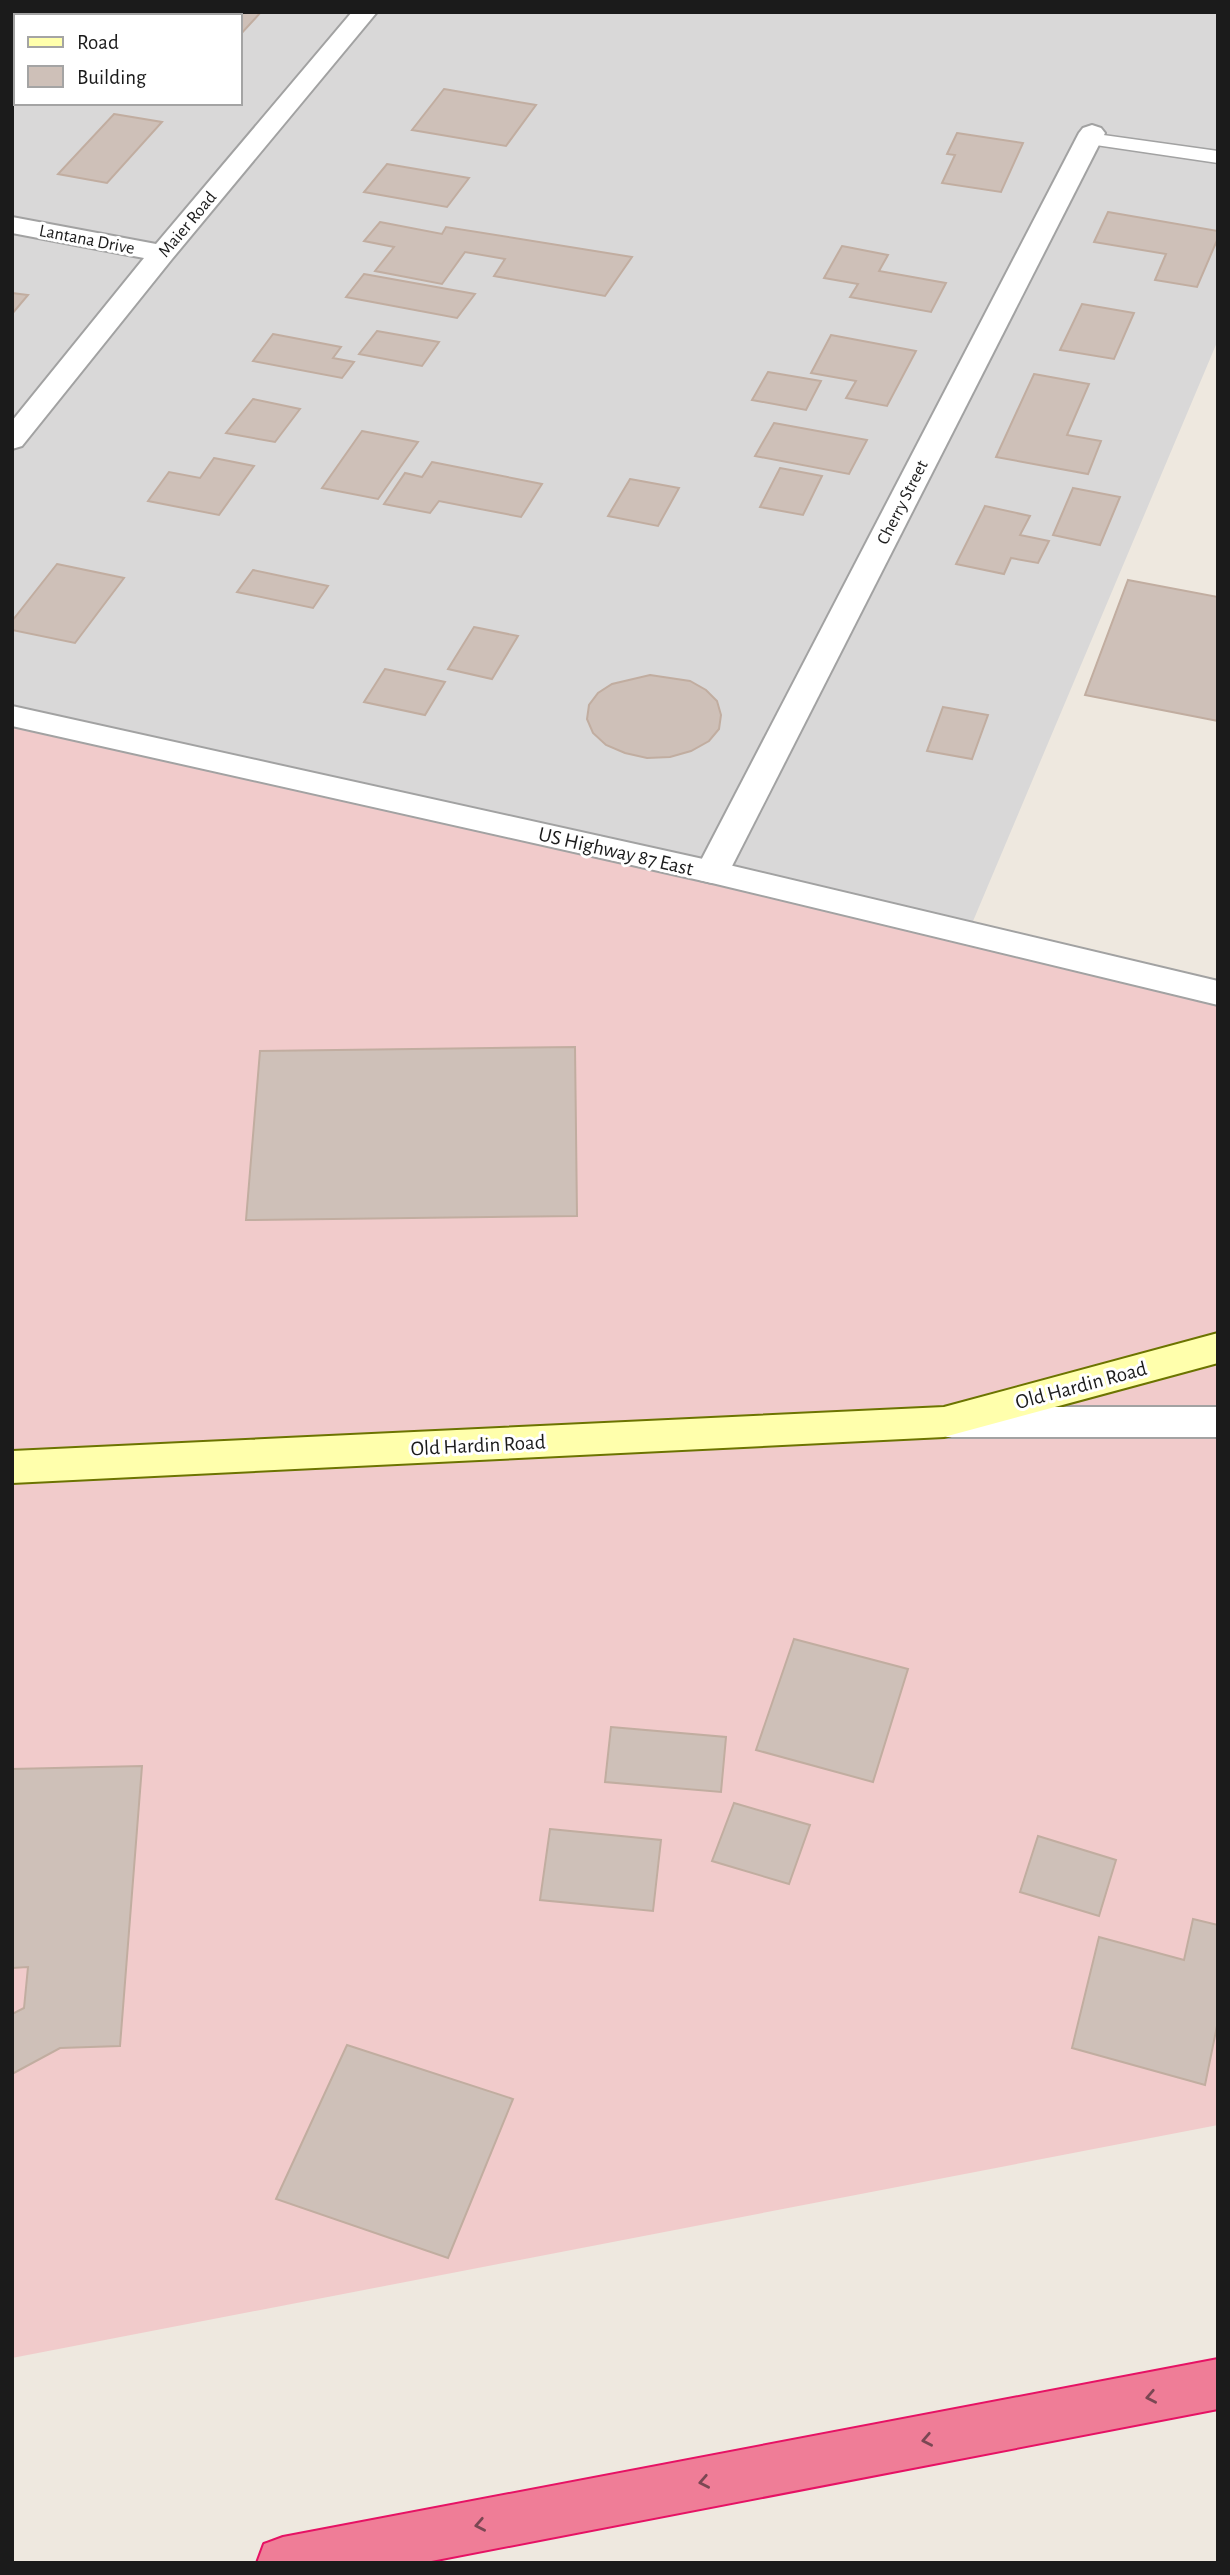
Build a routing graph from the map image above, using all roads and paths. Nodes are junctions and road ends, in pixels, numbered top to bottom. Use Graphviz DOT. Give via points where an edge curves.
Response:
graph roads {
  1 [pos="365,12"];
  2 [pos="1090,136"];
  3 [pos="1218,157"];
  4 [pos="12,225"];
  5 [pos="162,253"];
  6 [pos="12,440"];
  7 [pos="12,716"];
  8 [pos="712,872"];
  9 [pos="1218,993"];
  10 [pos="1218,1348"];
  11 [pos="944,1422"];
  12 [pos="1218,1422"];
  13 [pos="12,1467"];
  14 [pos="1218,2384"];
  15 [pos="283,2563"];
  1 -- 5 [label="street, Maier Road"];
  2 -- 3 [label="lane"];
  2 -- 8 [label="street, Cherry Street"];
  4 -- 5 [label="street, Lantana Drive"];
  5 -- 6 [label="street, Maier Road"];
  7 -- 8 [label="street, US Highway 87 East"];
  8 -- 9 [label="street, US Highway 87 East"];
  10 -- 11 [label="main road, Old Hardin Road"];
  11 -- 12 [label="street, Old Hardin Road"];
  11 -- 13 [label="main road, Old Hardin Road"];
  14 -- 15 [label="highway, one-way"];
}
